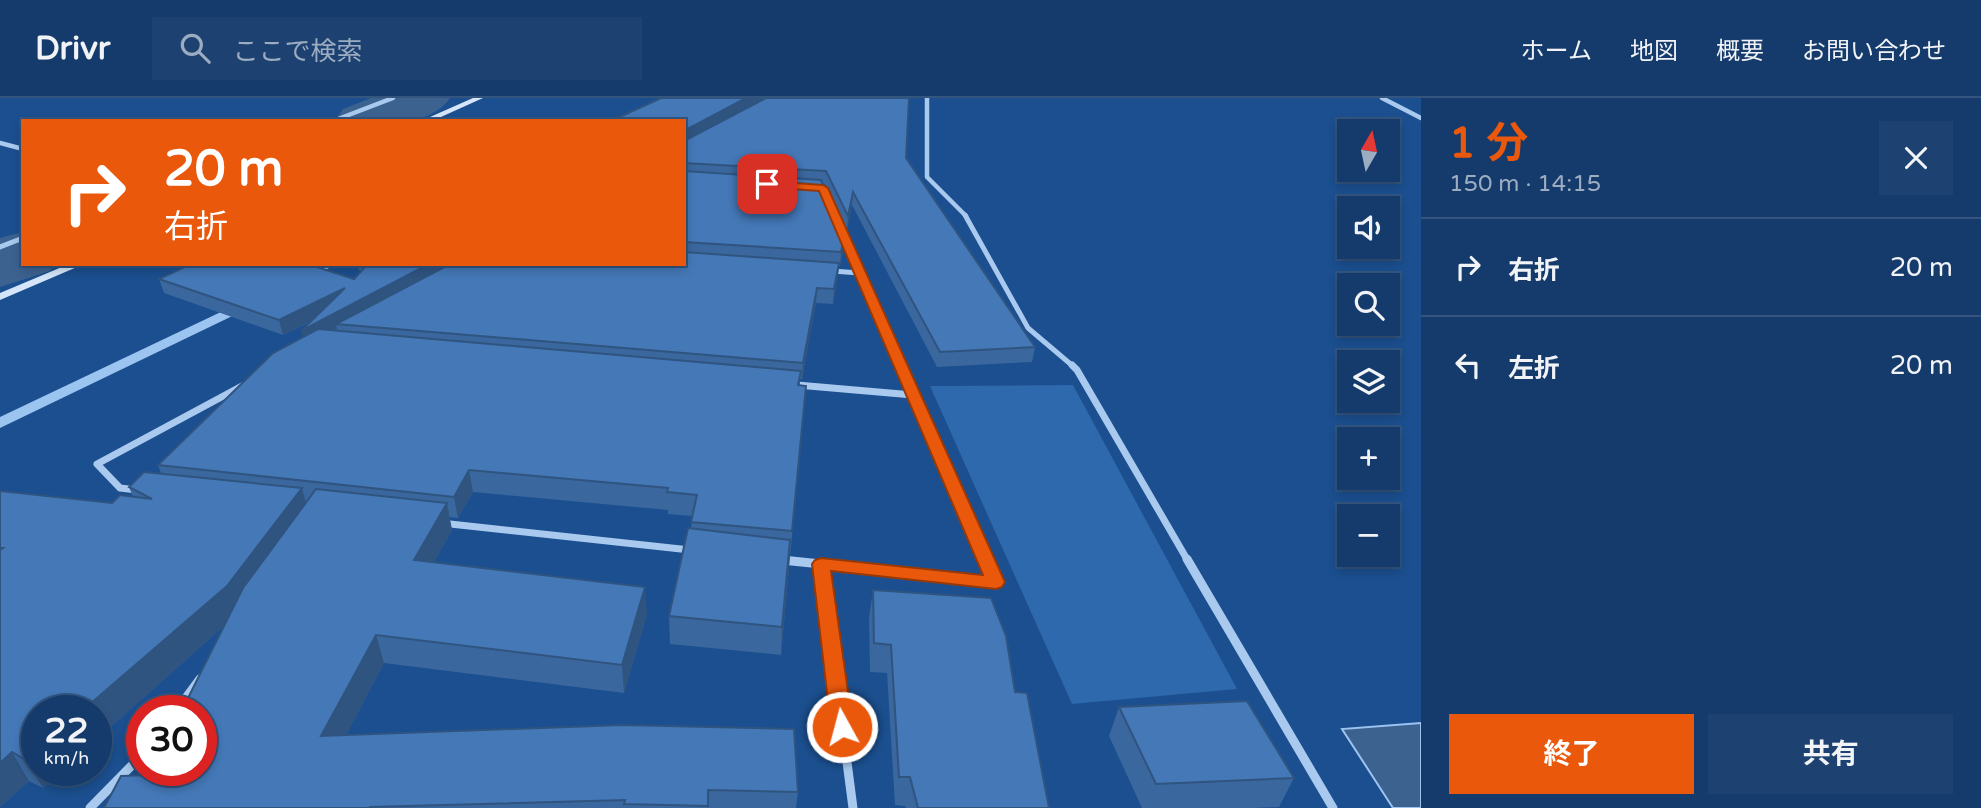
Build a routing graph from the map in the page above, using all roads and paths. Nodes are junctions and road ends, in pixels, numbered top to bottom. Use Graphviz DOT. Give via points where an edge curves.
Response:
graph roads {
  1 [pos="393,98"];
  2 [pos="479,98"];
  3 [pos="927,98"];
  4 [pos="1382,98"];
  5 [pos="1421,118"];
  6 [pos="338,119"];
  7 [pos="430,119"];
  8 [pos="2,144"];
  9 [pos="21,149"];
  10 [pos="839,225"];
  11 [pos="21,239"];
  12 [pos="0,247"];
  13 [pos="74,266"];
  14 [pos="819,271"];
  15 [pos="860,273"];
  16 [pos="0,297"];
  17 [pos="251,381"];
  18 [pos="790,384"];
  19 [pos="913,395"];
  20 [pos="146,491"];
  21 [pos="428,522"];
  22 [pos="699,551"];
  23 [pos="767,558"];
  24 [pos="821,564"];
  25 [pos="209,666"];
  26 [pos="188,695"];
  27 [pos="126,771"];
  28 [pos="90,808"];
  29 [pos="853,808"];
  30 [pos="1333,808"];
  1 -- 6 [label="street"];
  2 -- 7 [label="main road"];
  3 -- 30 [label="street" via="927,177 967,217 1028,328 1077,370"];
  4 -- 5 [label="street"];
  8 -- 9 [label="street"];
  10 -- 15 [label="street"];
  11 -- 12 [label="street"];
  13 -- 16 [label="main road"];
  14 -- 15 [label="street"];
  15 -- 19 [label="street"];
  17 -- 20 [label="street" via="97,464 120,488"];
  18 -- 19 [label="street"];
  19 -- 24 [label="street" via="996,582"];
  21 -- 22 [label="street"];
  23 -- 24 [label="street"];
  24 -- 29 [label="street"];
  25 -- 26 [label="street"];
  27 -- 28 [label="street"];
}
